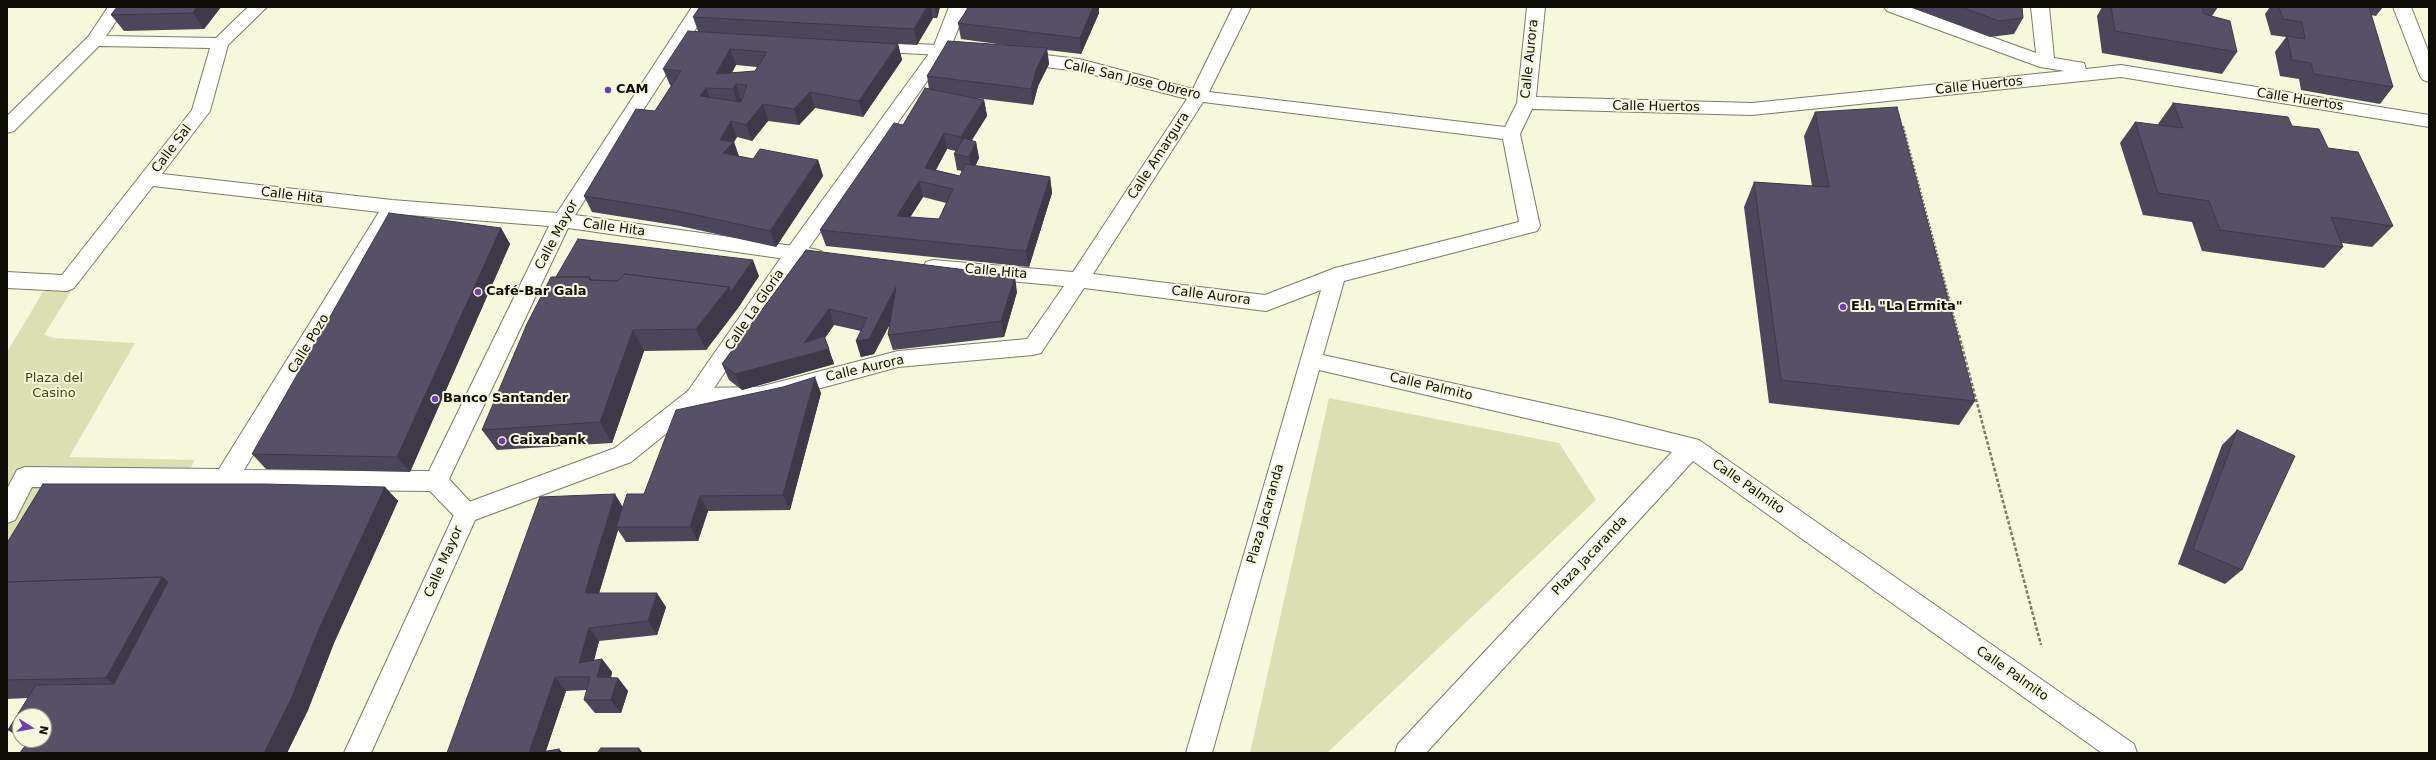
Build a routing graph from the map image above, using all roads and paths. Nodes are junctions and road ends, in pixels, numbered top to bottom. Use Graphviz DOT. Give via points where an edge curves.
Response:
graph roads {
  1 [pos="117,7"];
  2 [pos="258,7"];
  3 [pos="701,7"];
  4 [pos="958,7"];
  5 [pos="1242,7"];
  6 [pos="1536,7"];
  7 [pos="1893,7"];
  8 [pos="2040,7"];
  9 [pos="2402,7"];
  10 [pos="94,40"];
  11 [pos="220,43"];
  12 [pos="854,46"];
  13 [pos="941,49"];
  14 [pos="979,54"];
  15 [pos="1002,56"];
  16 [pos="2046,63"];
  17 [pos="2121,71"];
  18 [pos="2429,76"];
  19 [pos="1895,94"];
  20 [pos="1198,96"];
  21 [pos="1526,103"];
  22 [pos="2429,121"];
  23 [pos="7,127"];
  24 [pos="1511,134"];
  25 [pos="149,179"];
  26 [pos="392,207"];
  27 [pos="562,220"];
  28 [pos="794,254"];
  29 [pos="834,258"];
  30 [pos="913,265"];
  31 [pos="1335,276"];
  32 [pos="7,280"];
  33 [pos="1079,280"];
  34 [pos="1310,360"];
  35 [pos="696,397"];
  36 [pos="1691,447"];
  37 [pos="225,480"];
  38 [pos="436,481"];
  39 [pos="466,513"];
  40 [pos="7,514"];
  41 [pos="2057,706"];
  42 [pos="357,753"];
  43 [pos="1199,753"];
  44 [pos="1408,753"];
  45 [pos="2124,753"];
  1 -- 10 [label="street"];
  2 -- 11 [label="street"];
  3 -- 27 [label="street, Calle Mayor" via="687,41"];
  4 -- 13 [label="street, Calle La Gloria"];
  5 -- 20 [label="street, Calle Amargura"];
  6 -- 21 [label="street, Calle Aurora"];
  7 -- 16 [label="street"];
  8 -- 16 [label="street"];
  9 -- 18 [label="street"];
  10 -- 11 [label="street"];
  10 -- 23 [label="street"];
  11 -- 25 [label="street, Calle Sal" via="201,111"];
  12 -- 13 [label="street"];
  13 -- 14 [label="street"];
  13 -- 28 [label="street, Calle La Gloria"];
  15 -- 20 [label="street, Calle San Jose Obrero" via="1079,65"];
  16 -- 17 [label="street"];
  17 -- 19 [label="street, Calle Huertos"];
  17 -- 22 [label="street, Calle Huertos"];
  19 -- 21 [label="street, Calle Huertos" via="1752,109"];
  19 -- 41 [label="path"];
  20 -- 24 [label="street, Calle San Jose Obrero"];
  20 -- 33 [label="street, Calle Amargura"];
  21 -- 24 [label="street, Calle Aurora"];
  24 -- 31 [label="street, Calle Aurora" via="1530,226"];
  25 -- 26 [label="street, Calle Hita"];
  25 -- 32 [label="street, Calle Sal" via="67,283"];
  26 -- 27 [label="street, Calle Hita"];
  26 -- 37 [label="street, Calle Pozo"];
  27 -- 28 [label="street, Calle Hita"];
  27 -- 38 [label="street, Calle Mayor"];
  28 -- 29 [label="street, Calle Hita"];
  28 -- 35 [label="street, Calle La Gloria"];
  30 -- 33 [label="street, Calle Hita"];
  31 -- 33 [label="street, Calle Aurora" via="1266,303"];
  31 -- 34 [label="street, Plaza Jacaranda"];
  33 -- 35 [label="street, Calle Aurora" via="1033,347 898,359 759,396"];
  34 -- 36 [label="street, Calle Palmito" via="1604,425"];
  34 -- 43 [label="street, Plaza Jacaranda"];
  35 -- 39 [label="street, Calle La Gloria" via="623,455"];
  36 -- 41 [label="street, Calle Palmito"];
  36 -- 44 [label="street, Plaza Jacaranda"];
  37 -- 38 [label="street"];
  37 -- 40 [label="street" via="25,477"];
  38 -- 39 [label="street, Calle Mayor"];
  39 -- 42 [label="street, Calle Mayor"];
  41 -- 45 [label="street, Calle Palmito"];
}
